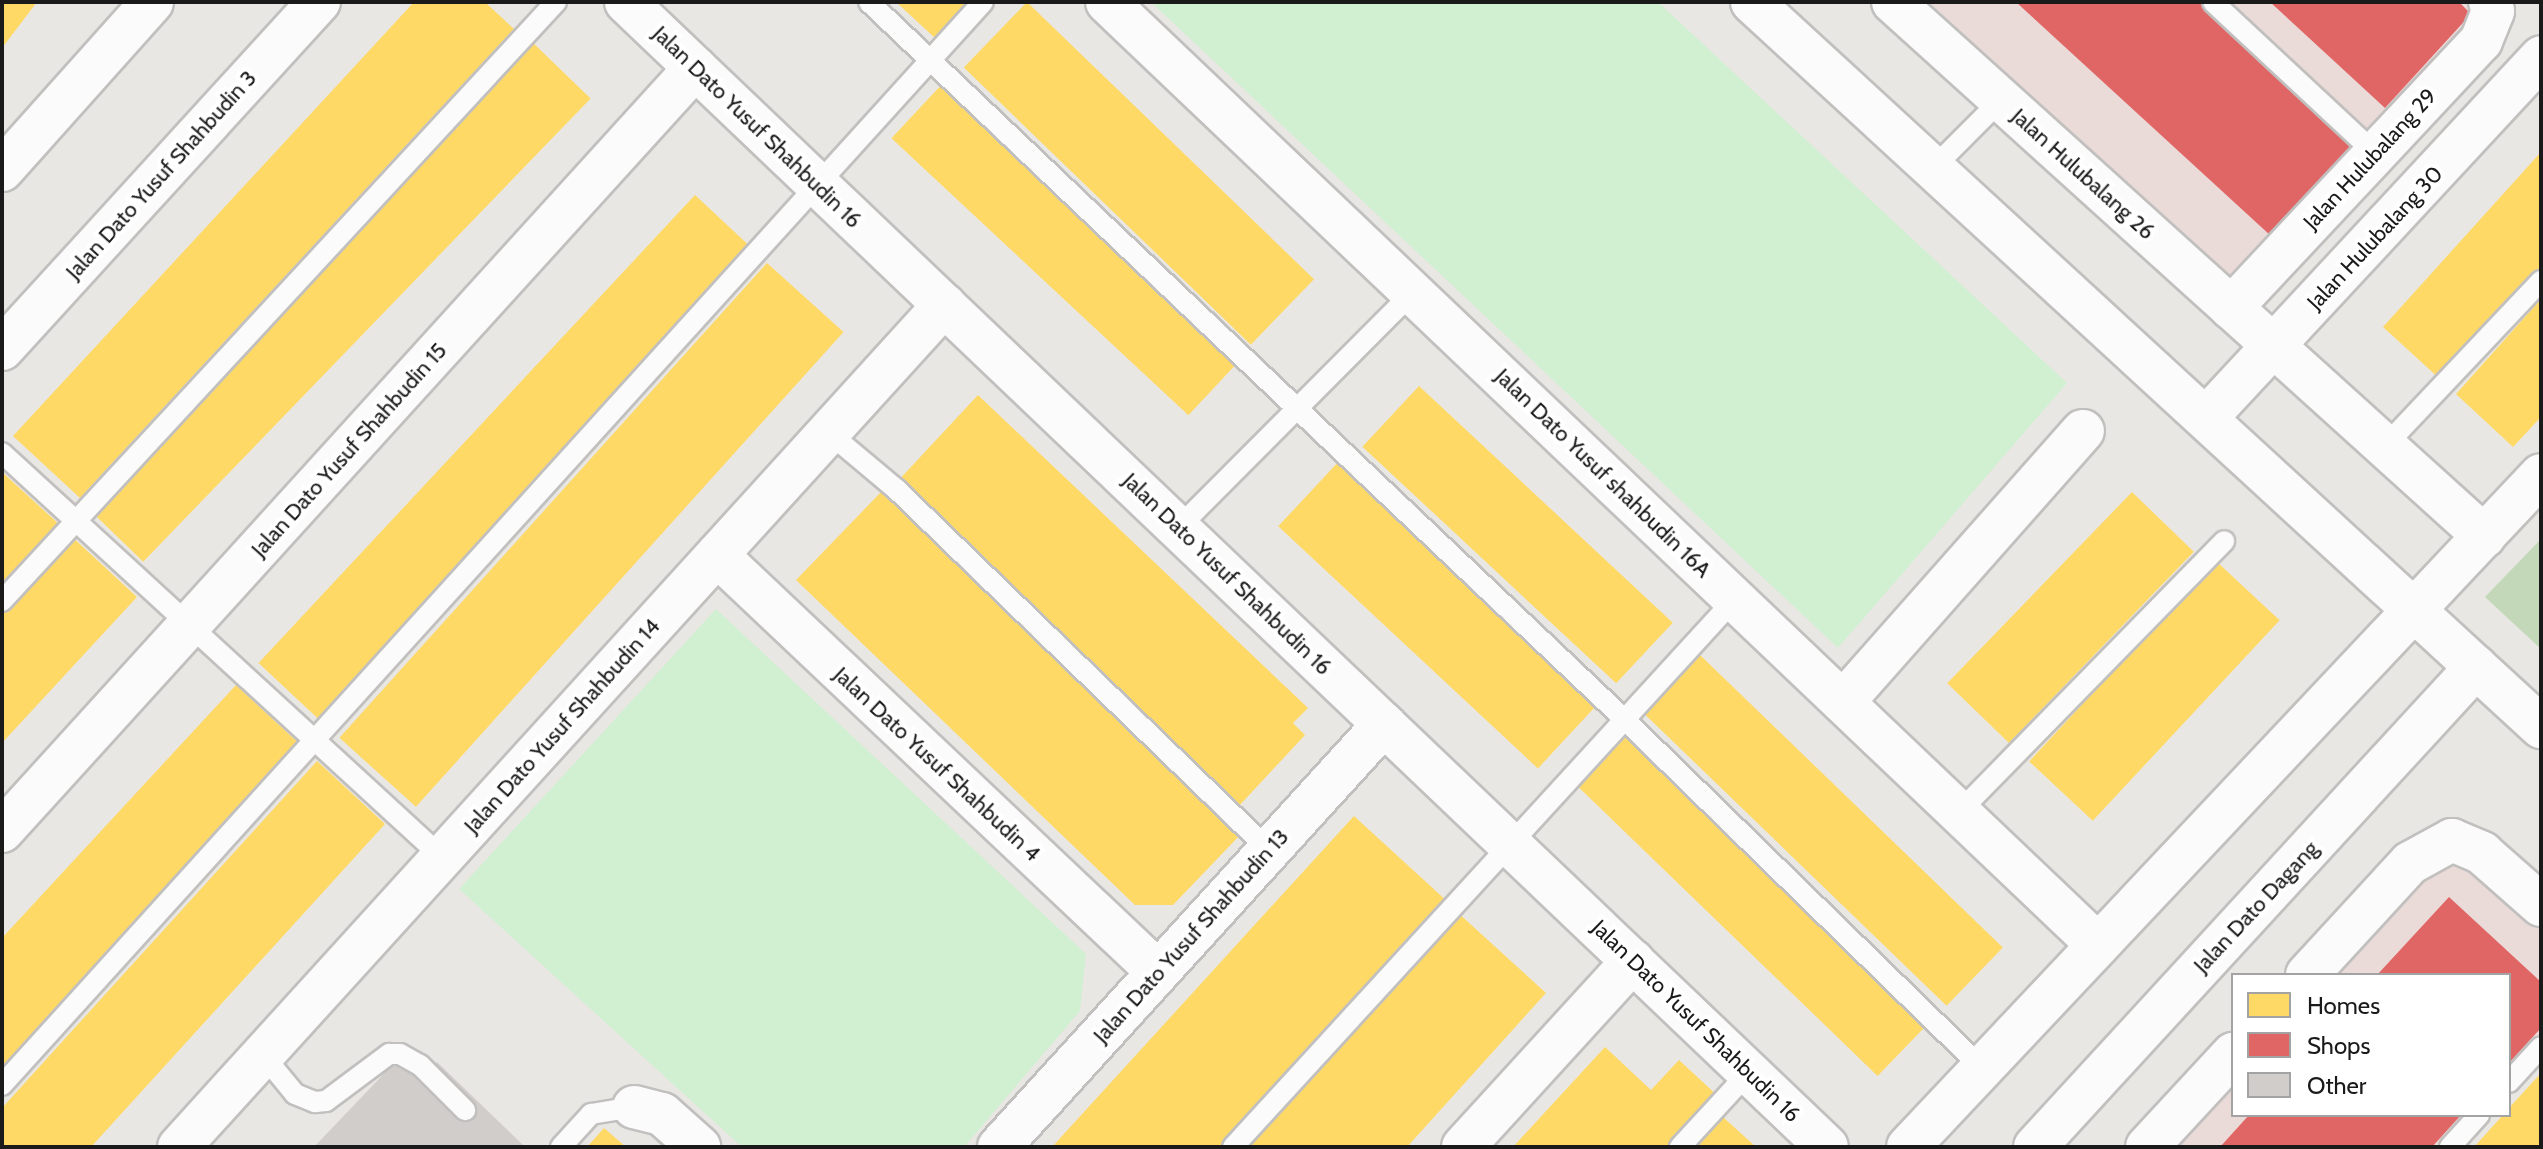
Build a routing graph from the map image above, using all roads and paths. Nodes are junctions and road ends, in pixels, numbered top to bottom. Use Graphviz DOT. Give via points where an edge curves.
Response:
graph roads {
  1 [pos="319,2"];
  2 [pos="556,2"];
  3 [pos="626,2"];
  4 [pos="869,2"];
  5 [pos="983,2"];
  6 [pos="1107,2"];
  7 [pos="1752,2"];
  8 [pos="1893,2"];
  9 [pos="2213,2"];
  10 [pos="2490,2"];
  11 [pos="147,4"];
  12 [pos="2541,57"];
  13 [pos="931,61"];
  14 [pos="695,68"];
  15 [pos="2001,100"];
  16 [pos="8,152"];
  17 [pos="2376,154"];
  18 [pos="1934,167"];
  19 [pos="820,187"];
  20 [pos="2541,281"];
  21 [pos="1413,292"];
  22 [pos="944,305"];
  23 [pos="2231,308"];
  24 [pos="2274,347"];
  25 [pos="2,349"];
  26 [pos="1297,408"];
  27 [pos="2207,417"];
  28 [pos="2083,431"];
  29 [pos="828,432"];
  30 [pos="2383,448"];
  31 [pos="2,453"];
  32 [pos="2541,475"];
  33 [pos="76,521"];
  34 [pos="1178,528"];
  35 [pos="2484,536"];
  36 [pos="2224,541"];
  37 [pos="717,555"];
  38 [pos="1735,599"];
  39 [pos="2,601"];
  40 [pos="2415,609"];
  41 [pos="189,625"];
  42 [pos="2476,667"];
  43 [pos="1843,702"];
  44 [pos="1623,718"];
  45 [pos="1384,724"];
  46 [pos="2541,727"];
  47 [pos="315,741"];
  48 [pos="1959,812"];
  49 [pos="2,831"];
  50 [pos="1508,842"];
  51 [pos="1269,850"];
  52 [pos="442,857"];
  53 [pos="2541,905"];
  54 [pos="2098,945"];
  55 [pos="1633,961"];
  56 [pos="1158,972"];
  57 [pos="2309,973"];
  58 [pos="2541,1047"];
  59 [pos="263,1055"];
  60 [pos="2231,1056"];
  61 [pos="1982,1068"];
  62 [pos="1749,1072"];
  63 [pos="2511,1080"];
  64 [pos="2,1085"];
  65 [pos="634,1107"];
  66 [pos="465,1110"];
  67 [pos="2477,1117"];
  68 [pos="179,1147"];
  69 [pos="561,1147"];
  70 [pos="699,1147"];
  71 [pos="999,1147"];
  72 [pos="1233,1147"];
  73 [pos="1463,1147"];
  74 [pos="1680,1147"];
  75 [pos="1827,1147"];
  76 [pos="1908,1147"];
  77 [pos="2035,1147"];
  78 [pos="2147,1147"];
  79 [pos="2450,1147"];
  1 -- 25 [label="street, Jalan Dato Yusuf Shahbudin 3"];
  2 -- 33 [label="lane"];
  3 -- 14 [label="street, Jalan Dato Yusuf Shahbudin 16"];
  4 -- 13 [label="lane"];
  5 -- 13 [label="lane"];
  6 -- 21 [label="street, Jalan Dato Yusuf shahbudin 16A"];
  7 -- 18 [label="street"];
  8 -- 15 [label="street, Jalan Hulubalang 26"];
  9 -- 17 [label="lane"];
  10 -- 17 [label="street, Jalan Hulubalang 29" via="2493,11 2481,41"];
  11 -- 16 [label="street"];
  12 -- 24 [label="street, Jalan Hulubalang 30"];
  13 -- 19 [label="lane"];
  13 -- 26 [label="lane"];
  14 -- 19 [label="street, Jalan Dato Yusuf Shahbudin 16"];
  14 -- 41 [label="street, Jalan Dato Yusuf Shahbudin 15"];
  15 -- 18 [label="lane"];
  15 -- 23 [label="street, Jalan Hulubalang 26"];
  17 -- 23 [label="street, Jalan Hulubalang 29"];
  18 -- 27 [label="street"];
  19 -- 22 [label="street, Jalan Dato Yusuf Shahbudin 16"];
  19 -- 47 [label="lane"];
  20 -- 30 [label="lane"];
  21 -- 26 [label="lane"];
  21 -- 38 [label="street, Jalan Dato Yusuf shahbudin 16A"];
  22 -- 29 [label="street, Jalan Dato Yusuf Shahbudin 14"];
  22 -- 34 [label="street, Jalan Dato Yusuf Shahbudin 16"];
  23 -- 24 [label="street, Jalan Hulubalang 26"];
  24 -- 27 [label="street, Jalan Hulubalang 30"];
  24 -- 30 [label="street, Jalan Hulubalang 26"];
  26 -- 34 [label="lane"];
  26 -- 44 [label="lane"];
  27 -- 40 [label="street"];
  28 -- 43 [label="street"];
  29 -- 37 [label="street, Jalan Dato Yusuf Shahbudin 14"];
  29 -- 51 [label="lane" via="897,490"];
  30 -- 35 [label="street, Jalan Hulubalang 26"];
  31 -- 33 [label="lane"];
  32 -- 35 [label="street"];
  33 -- 39 [label="lane"];
  33 -- 41 [label="lane"];
  34 -- 45 [label="street, Jalan Dato Yusuf Shahbudin 16"];
  35 -- 40 [label="street"];
  36 -- 48 [label="lane"];
  37 -- 52 [label="street, Jalan Dato Yusuf Shahbudin 14"];
  37 -- 56 [label="street, Jalan Dato Yusuf Shahbudin 4"];
  38 -- 43 [label="street, Jalan Dato Yusuf shahbudin 16A"];
  38 -- 44 [label="lane"];
  40 -- 42 [label="street"];
  40 -- 54 [label="street"];
  41 -- 47 [label="lane"];
  41 -- 49 [label="street, Jalan Dato Yusuf Shahbudin 15"];
  42 -- 46 [label="street"];
  42 -- 77 [label="street, Jalan Dato Dagang"];
  43 -- 48 [label="street, Jalan Dato Yusuf shahbudin 16A"];
  44 -- 50 [label="lane"];
  44 -- 61 [label="lane"];
  45 -- 50 [label="street, Jalan Dato Yusuf Shahbudin 16"];
  45 -- 51 [label="street, Jalan Dato Yusuf Shahbudin 13"];
  47 -- 52 [label="lane"];
  47 -- 64 [label="lane"];
  48 -- 54 [label="street, Jalan Dato Yusuf shahbudin 16A"];
  50 -- 55 [label="street, Jalan Dato Yusuf Shahbudin 16"];
  50 -- 72 [label="lane"];
  51 -- 56 [label="street, Jalan Dato Yusuf Shahbudin 13"];
  52 -- 59 [label="street, Jalan Dato Yusuf Shahbudin 14"];
  53 -- 57 [label="street" via="2482,853 2452,840 2410,863"];
  54 -- 61 [label="street"];
  55 -- 62 [label="street, Jalan Dato Yusuf Shahbudin 16"];
  55 -- 73 [label="street"];
  56 -- 71 [label="street, Jalan Dato Yusuf Shahbudin 13"];
  58 -- 63 [label="lane"];
  59 -- 66 [label="lane" via="295,1094 315,1102 326,1101 389,1054 400,1054 420,1065"];
  59 -- 68 [label="street, Jalan Dato Yusuf Shahbudin 14"];
  60 -- 78 [label="street"];
  61 -- 76 [label="street"];
  62 -- 74 [label="lane"];
  62 -- 75 [label="street, Jalan Dato Yusuf Shahbudin 16"];
  65 -- 69 [label="lane" via="591,1114"];
  65 -- 70 [label="street" via="662,1114"];
  67 -- 79 [label="lane"];
}
